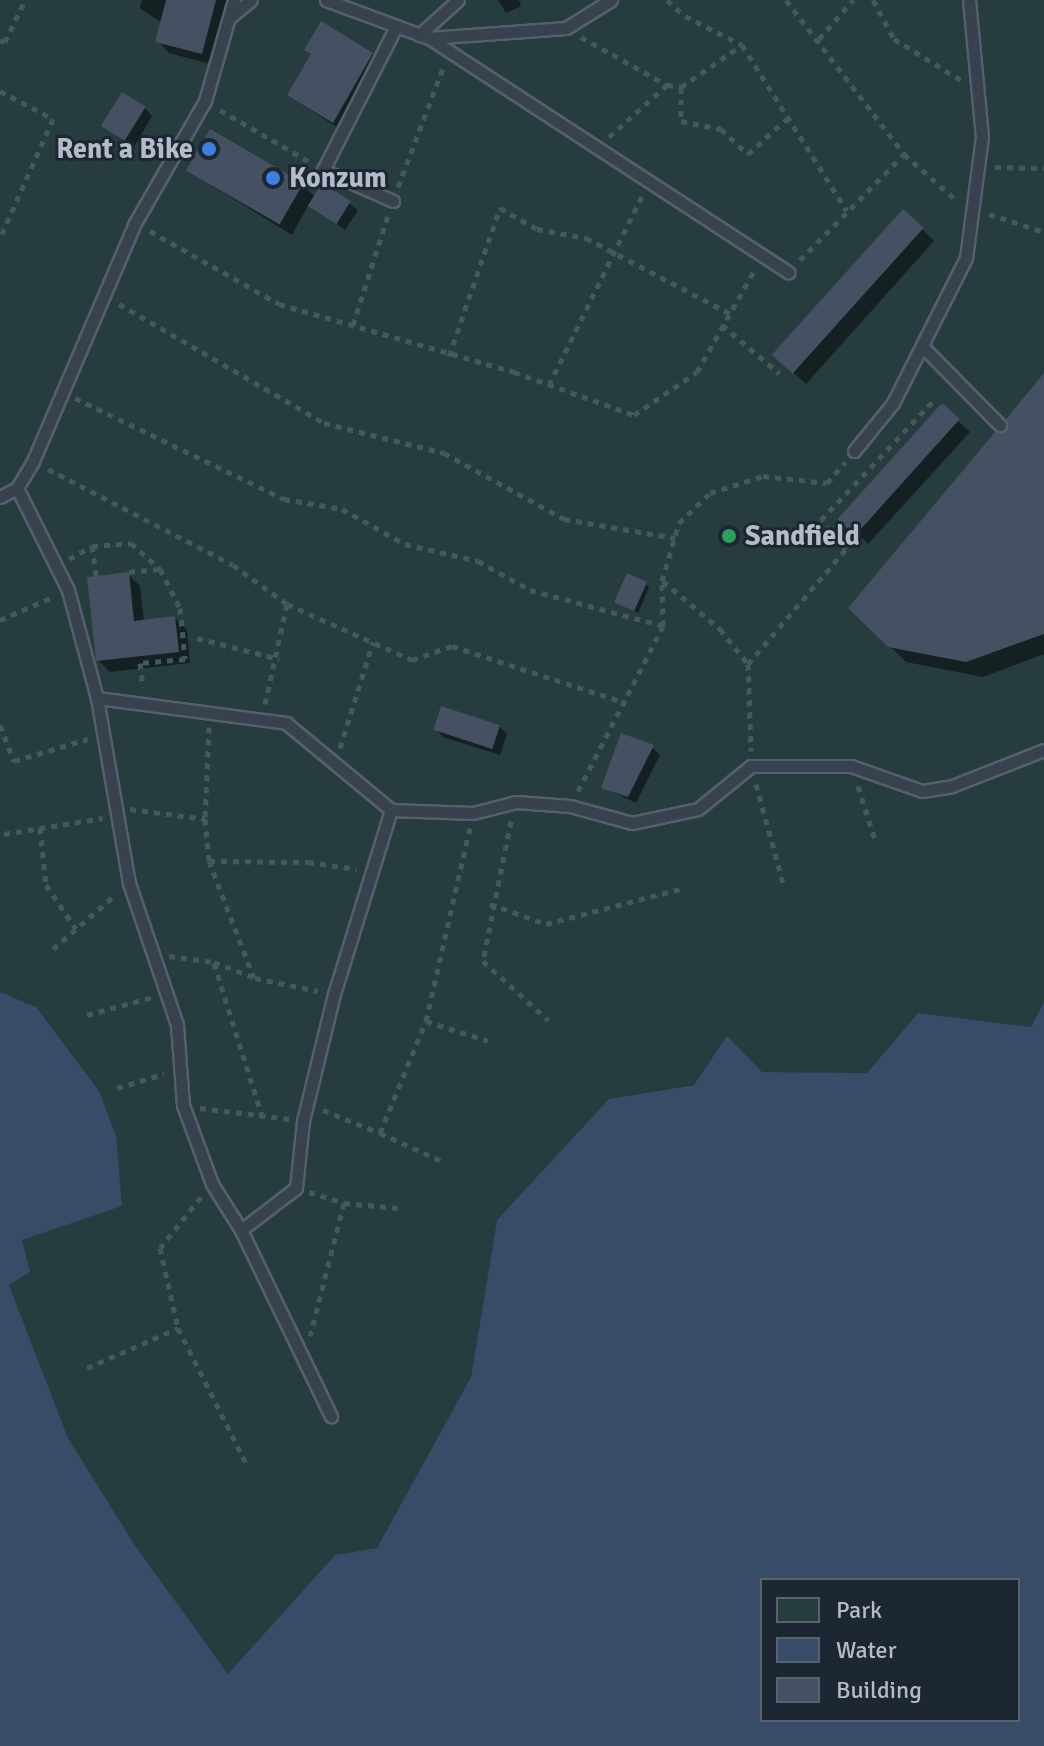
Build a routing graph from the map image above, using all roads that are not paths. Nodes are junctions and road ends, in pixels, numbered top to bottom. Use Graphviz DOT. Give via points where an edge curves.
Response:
graph roads {
  1 [pos="234,0"];
  2 [pos="251,0"];
  3 [pos="326,0"];
  4 [pos="458,0"];
  5 [pos="611,0"];
  6 [pos="969,0"];
  7 [pos="230,17"];
  8 [pos="396,27"];
  9 [pos="424,36"];
  10 [pos="393,201"];
  11 [pos="788,272"];
  12 [pos="922,346"];
  13 [pos="1000,425"];
  14 [pos="854,451"];
  15 [pos="17,488"];
  16 [pos="0,497"];
  17 [pos="97,698"];
  18 [pos="1044,750"];
  19 [pos="391,810"];
  20 [pos="241,1230"];
  21 [pos="331,1416"];
  1 -- 7 [label="lane"];
  2 -- 7 [label="lane"];
  3 -- 8 [label="lane"];
  4 -- 9 [label="lane"];
  5 -- 9 [label="lane" via="566,28"];
  6 -- 12 [label="lane" via="982,137 966,258"];
  7 -- 15 [label="lane" via="205,101 135,223"];
  8 -- 9 [label="lane"];
  8 -- 10 [label="lane" via="323,170"];
  9 -- 11 [label="lane"];
  12 -- 13 [label="lane"];
  12 -- 14 [label="lane" via="893,403"];
  15 -- 16 [label="lane"];
  15 -- 17 [label="lane" via="68,590"];
  17 -- 19 [label="lane" via="286,723"];
  17 -- 20 [label="lane" via="129,883 177,1025 183,1105 212,1184"];
  18 -- 19 [label="lane" via="952,786 922,791 851,766 751,766 698,809 632,823 570,806 516,802 473,813"];
  19 -- 20 [label="lane" via="334,994 303,1121 296,1188"];
  20 -- 21 [label="lane"];
}
